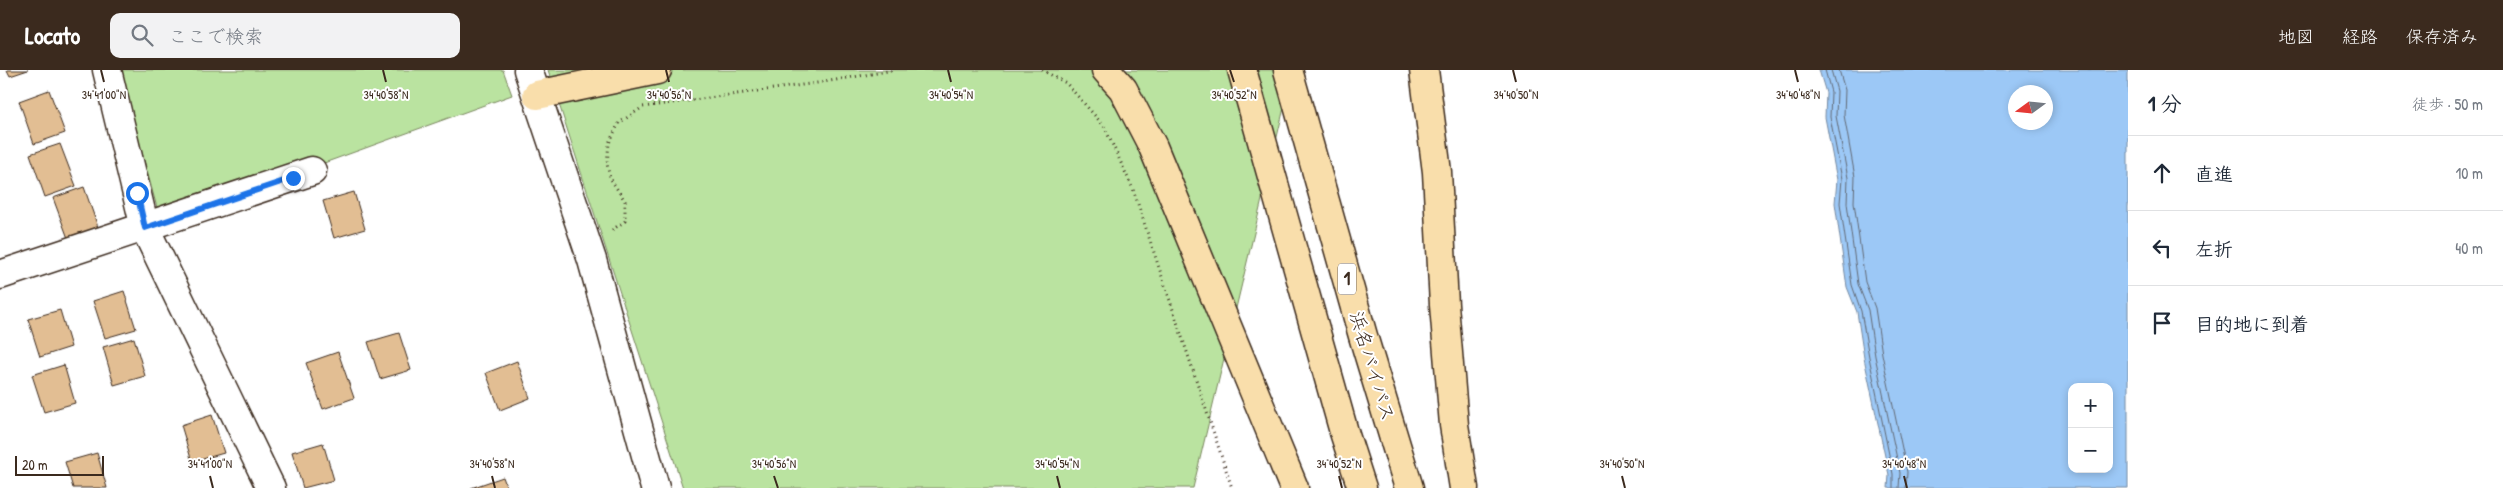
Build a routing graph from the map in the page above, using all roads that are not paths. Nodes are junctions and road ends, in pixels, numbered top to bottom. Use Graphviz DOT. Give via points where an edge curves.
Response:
graph roads {
  1 [pos="107,70"];
  2 [pos="657,70"];
  3 [pos="1106,70"];
  4 [pos="1242,70"];
  5 [pos="1288,70"];
  6 [pos="1424,70"];
  7 [pos="532,82"];
  8 [pos="312,171"];
  9 [pos="145,228"];
  10 [pos="0,275"];
  11 [pos="271,488"];
  12 [pos="655,488"];
  13 [pos="1294,488"];
  14 [pos="1362,488"];
  15 [pos="1409,488"];
  16 [pos="1464,488"];
  1 -- 9 [label="street"];
  2 -- 7 [label="highway"];
  3 -- 13 [label="highway" via="1123,89 1153,146"];
  4 -- 14 [label="highway"];
  5 -- 15 [label="highway, 浜名バイパス / 1"];
  6 -- 16 [label="highway" via="1437,172 1454,425"];
  7 -- 12 [label="street" via="586,243"];
  8 -- 9 [label="street"];
  9 -- 10 [label="street"];
  9 -- 11 [label="street"];
}
